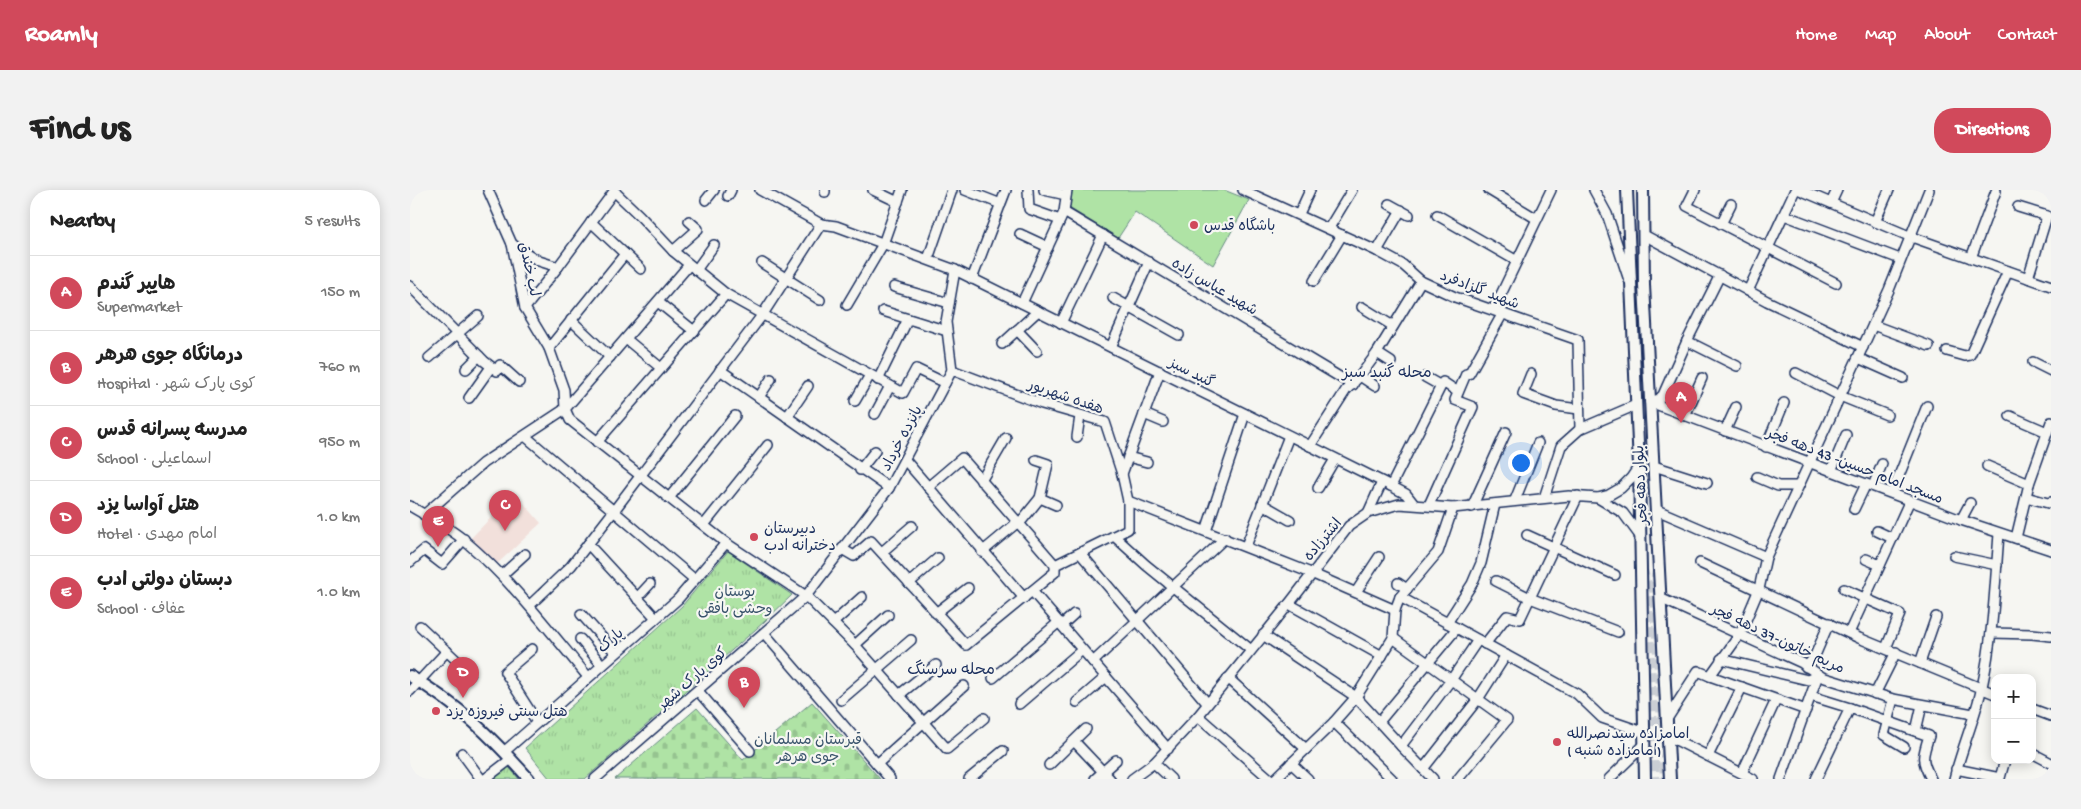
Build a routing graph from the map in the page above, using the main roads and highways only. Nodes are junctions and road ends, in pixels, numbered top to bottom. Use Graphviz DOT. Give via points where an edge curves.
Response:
graph roads {
  1 [pos="1627,190"];
  2 [pos="1643,190"];
  3 [pos="414,679"];
  4 [pos="529,779"];
  5 [pos="1645,779"];
  6 [pos="1670,779"];
  1 -- 5 [label="main road, بلوار دهه فجر" via="1639,466"];
  2 -- 6 [label="main road, بلوار دهه فجر" via="1644,285"];
  3 -- 4 [label="main road" via="466,714"];
}
